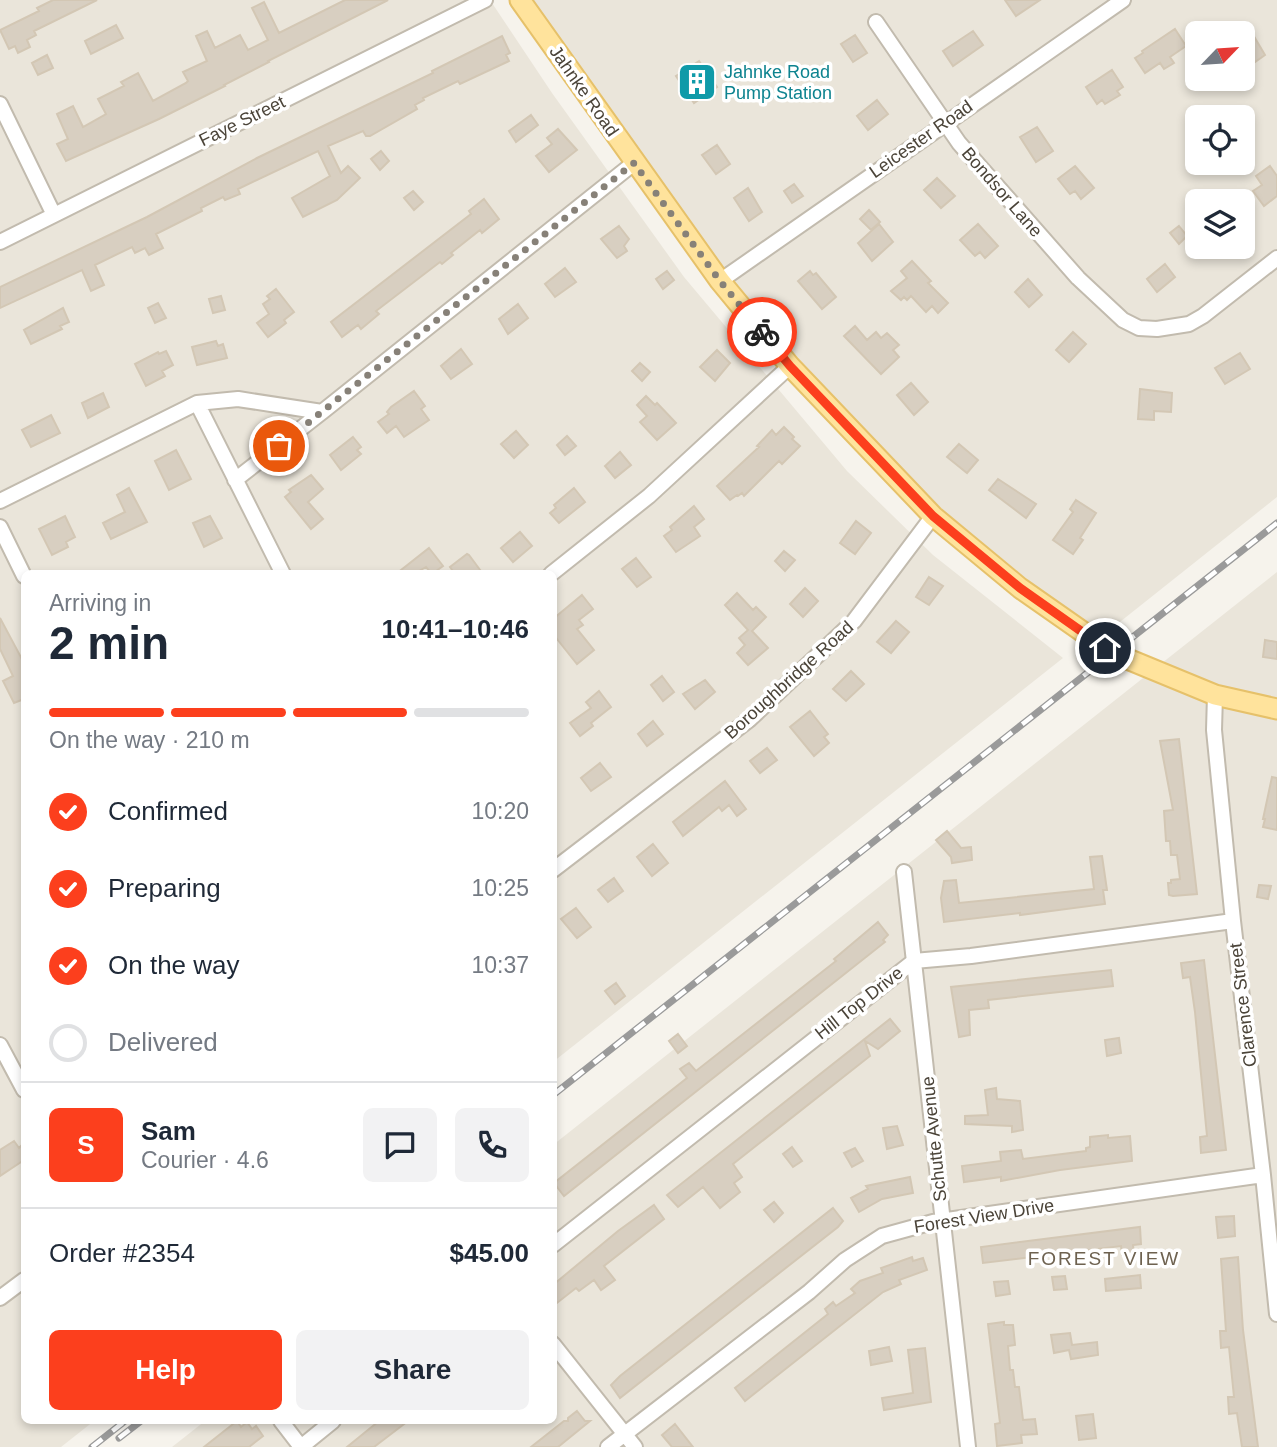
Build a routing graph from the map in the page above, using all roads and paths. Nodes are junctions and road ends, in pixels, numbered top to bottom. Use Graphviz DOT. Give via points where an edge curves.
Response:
graph roads {
  1 [pos="485,0"];
  2 [pos="520,0"];
  3 [pos="1123,0"];
  4 [pos="876,22"];
  5 [pos="0,104"];
  6 [pos="945,122"];
  7 [pos="634,163"];
  8 [pos="54,215"];
  9 [pos="0,242"];
  10 [pos="1277,258"];
  11 [pos="720,281"];
  12 [pos="790,366"];
  13 [pos="197,403"];
  14 [pos="322,412"];
  15 [pos="235,480"];
  16 [pos="0,501"];
  17 [pos="933,516"];
  18 [pos="0,527"];
  19 [pos="21,570"];
  20 [pos="281,570"];
  21 [pos="556,570"];
  22 [pos="1215,695"];
  23 [pos="1277,709"];
  24 [pos="557,867"];
  25 [pos="904,872"];
  26 [pos="1233,921"];
  27 [pos="914,961"];
  28 [pos="0,1045"];
  29 [pos="21,1084"];
  30 [pos="1263,1175"];
  31 [pos="943,1220"];
  32 [pos="557,1242"];
  33 [pos="21,1282"];
  34 [pos="0,1298"];
  35 [pos="1277,1314"];
  36 [pos="557,1349"];
  37 [pos="283,1424"];
  38 [pos="329,1424"];
  39 [pos="625,1433"];
  40 [pos="301,1447"];
  41 [pos="608,1447"];
  42 [pos="635,1447"];
  43 [pos="968,1447"];
  1 -- 8 [label="street, Faye Street"];
  2 -- 7 [label="main road, Jahnke Road"];
  3 -- 6 [label="street, Leicester Road"];
  4 -- 6 [label="street, Bondsor Lane"];
  5 -- 8 [label="street"];
  6 -- 10 [label="street, Bondsor Lane" via="1078,278 1123,320 1139,328 1173,328 1196,320"];
  6 -- 11 [label="street, Leicester Road"];
  7 -- 11 [label="main road, Jahnke Road"];
  7 -- 14 [label="street"];
  8 -- 9 [label="street, Faye Street"];
  11 -- 12 [label="main road, Jahnke Road"];
  12 -- 17 [label="main road, Jahnke Road"];
  12 -- 21 [label="street" via="649,496"];
  13 -- 14 [label="street" via="238,399"];
  13 -- 15 [label="street"];
  13 -- 16 [label="street"];
  14 -- 15 [label="street"];
  15 -- 20 [label="street"];
  17 -- 22 [label="main road, Jahnke Road" via="1020,588 1113,653"];
  17 -- 24 [label="street, Boroughbridge Road" via="855,621 750,719"];
  18 -- 19 [label="street"];
  22 -- 23 [label="main road, Jahnke Road"];
  22 -- 26 [label="street, Clarence Street" via="1214,730"];
  25 -- 27 [label="street, Schutte Avenue"];
  26 -- 27 [label="street, Hill Top Drive"];
  26 -- 30 [label="street, Clarence Street"];
  27 -- 31 [label="street, Schutte Avenue"];
  27 -- 32 [label="street, Hill Top Drive"];
  28 -- 29 [label="street"];
  30 -- 31 [label="street, Forest View Drive"];
  30 -- 35 [label="street, Clarence Street"];
  31 -- 39 [label="street, Forest View Drive" via="882,1236 845,1260"];
  31 -- 43 [label="street, Schutte Avenue"];
  33 -- 34 [label="street"];
  36 -- 39 [label="street"];
  37 -- 40 [label="street"];
  38 -- 40 [label="street"];
  39 -- 41 [label="street, Forest View Drive"];
  39 -- 42 [label="street"];
}
